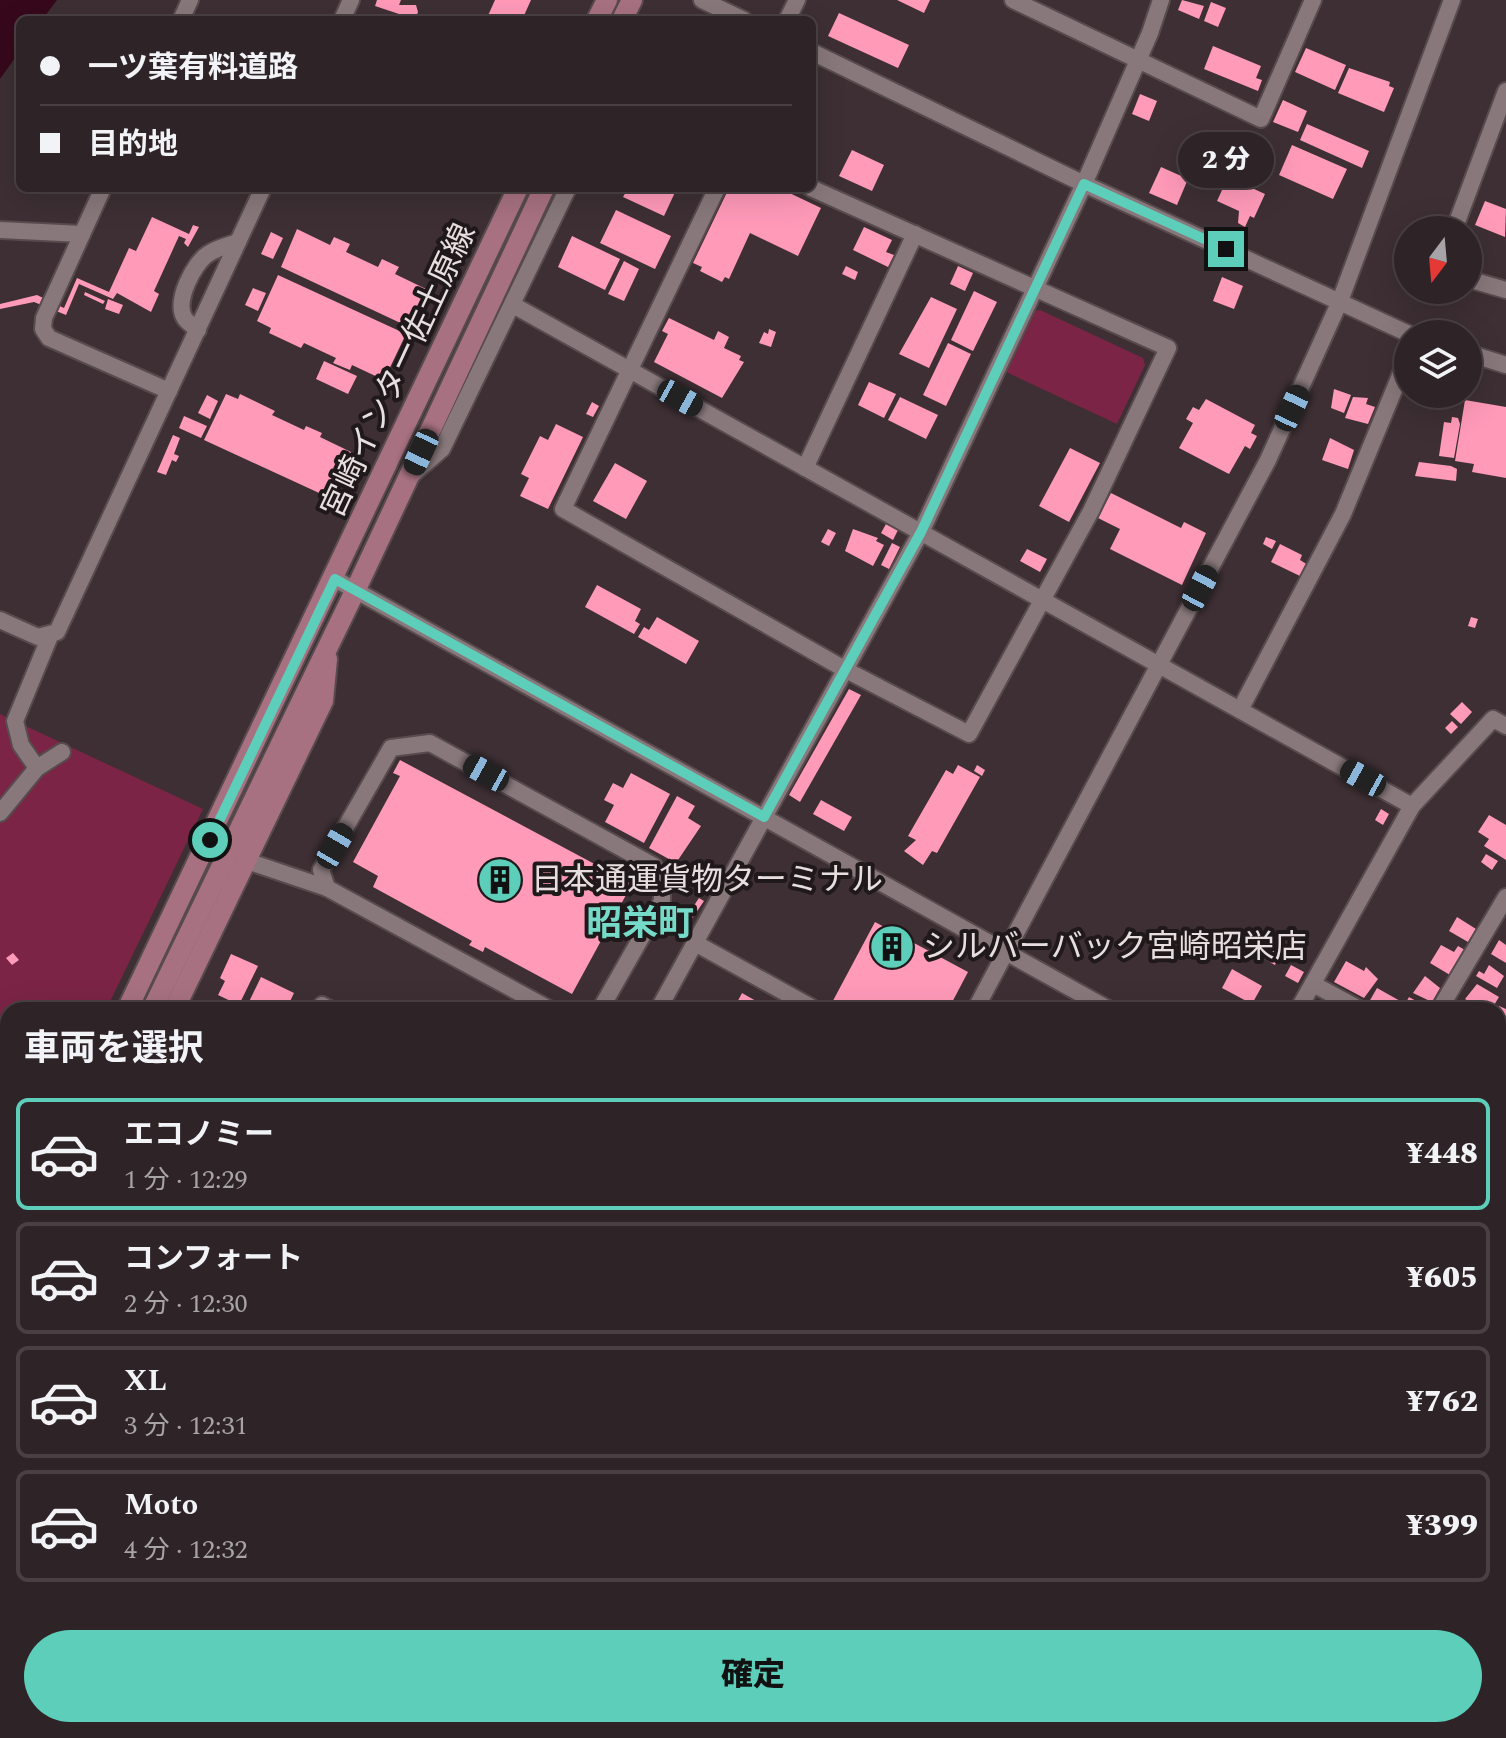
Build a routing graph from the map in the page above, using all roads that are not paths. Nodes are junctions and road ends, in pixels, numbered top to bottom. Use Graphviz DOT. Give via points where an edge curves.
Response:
graph roads {
  1 [pos="702,0"];
  2 [pos="1013,0"];
  3 [pos="1161,0"];
  4 [pos="1313,0"];
  5 [pos="1452,0"];
  6 [pos="736,16"];
  7 [pos="816,54"];
  8 [pos="1139,60"];
  9 [pos="1506,91"];
  10 [pos="1084,184"];
  11 [pos="816,190"];
  12 [pos="101,192"];
  13 [pos="261,192"];
  14 [pos="516,192"];
  15 [pos="542,192"];
  16 [pos="566,192"];
  17 [pos="715,192"];
  18 [pos="1459,216"];
  19 [pos="0,230"];
  20 [pos="82,234"];
  21 [pos="915,234"];
  22 [pos="238,242"];
  23 [pos="1482,283"];
  24 [pos="1035,288"];
  25 [pos="1506,290"];
  26 [pos="1340,301"];
  27 [pos="513,305"];
  28 [pos="1394,327"];
  29 [pos="198,330"];
  30 [pos="1482,357"];
  31 [pos="1506,365"];
  32 [pos="630,370"];
  33 [pos="1394,390"];
  34 [pos="169,391"];
  35 [pos="805,468"];
  36 [pos="408,478"];
  37 [pos="921,532"];
  38 [pos="335,579"];
  39 [pos="356,589"];
  40 [pos="1043,601"];
  41 [pos="0,620"];
  42 [pos="50,636"];
  43 [pos="328,647"];
  44 [pos="1158,665"];
  45 [pos="846,670"];
  46 [pos="1240,710"];
  47 [pos="1506,726"];
  48 [pos="62,752"];
  49 [pos="37,768"];
  50 [pos="1412,806"];
  51 [pos="0,813"];
  52 [pos="764,817"];
  53 [pos="247,861"];
  54 [pos="327,888"];
  55 [pos="1506,897"];
  56 [pos="695,943"];
  57 [pos="1007,953"];
  58 [pos="1313,984"];
  59 [pos="131,1002"];
  60 [pos="156,1002"];
  61 [pos="178,1002"];
  62 [pos="536,1002"];
  63 [pos="605,1002"];
  64 [pos="662,1002"];
  65 [pos="802,1002"];
  66 [pos="979,1002"];
  67 [pos="1096,1002"];
  68 [pos="1303,1002"];
  69 [pos="1346,1002"];
  70 [pos="1444,1002"];
  1 -- 6 [label="street"];
  2 -- 8 [label="street"];
  3 -- 8 [label="street"];
  4 -- 8 [label="street" via="1261,119"];
  5 -- 26 [label="street"];
  7 -- 10 [label="street"];
  8 -- 10 [label="street"];
  9 -- 18 [label="street"];
  10 -- 24 [label="street"];
  10 -- 26 [label="street"];
  11 -- 21 [label="street"];
  12 -- 20 [label="street"];
  13 -- 22 [label="street"];
  14 -- 38 [label="main road, 宮崎インター佐土原線"];
  15 -- 36 [label="main road, 宮崎インター佐土原線"];
  16 -- 27 [label="street"];
  17 -- 32 [label="street"];
  19 -- 20 [label="street"];
  20 -- 34 [label="street" via="43,329 49,338"];
  21 -- 24 [label="street"];
  21 -- 35 [label="street"];
  22 -- 29 [label="street"];
  22 -- 29 [label="street" via="208,254 185,290 184,317"];
  23 -- 25 [label="street"];
  24 -- 37 [label="street"];
  24 -- 40 [label="street" via="1168,348"];
  26 -- 28 [label="street"];
  26 -- 44 [label="street" via="1268,460"];
  27 -- 32 [label="street"];
  27 -- 36 [label="street" via="442,449"];
  29 -- 34 [label="street"];
  30 -- 31 [label="street"];
  32 -- 35 [label="street"];
  32 -- 45 [label="street" via="563,509"];
  33 -- 46 [label="street" via="1343,514"];
  34 -- 42 [label="street" via="62,625"];
  35 -- 37 [label="street"];
  36 -- 39 [label="main road, 宮崎インター佐土原線"];
  37 -- 40 [label="street"];
  37 -- 45 [label="street"];
  38 -- 39 [label="street"];
  38 -- 59 [label="main road, 宮崎インター佐土原線"];
  39 -- 43 [label="main road, 宮崎インター佐土原線"];
  39 -- 52 [label="street"];
  40 -- 44 [label="street"];
  40 -- 45 [label="street" via="969,734"];
  41 -- 42 [label="street" via="38,637"];
  42 -- 49 [label="street" via="15,721 21,745"];
  43 -- 53 [label="main road" via="323,701"];
  43 -- 60 [label="main road, 宮崎インター佐土原線"];
  44 -- 46 [label="street"];
  44 -- 57 [label="street"];
  45 -- 52 [label="street"];
  46 -- 50 [label="street"];
  47 -- 50 [label="street" via="1493,719"];
  48 -- 49 [label="street"];
  49 -- 51 [label="street"];
  50 -- 58 [label="street"];
  52 -- 56 [label="street"];
  52 -- 57 [label="street"];
  53 -- 54 [label="street"];
  53 -- 61 [label="main road"];
  54 -- 62 [label="street"];
  54 -- 63 [label="street" via="321,870 391,748 430,743 654,866 662,883 662,901"];
  55 -- 70 [label="street"];
  56 -- 64 [label="street"];
  56 -- 65 [label="street"];
  57 -- 66 [label="street"];
  57 -- 67 [label="street"];
  58 -- 68 [label="street"];
  58 -- 69 [label="street"];
}
